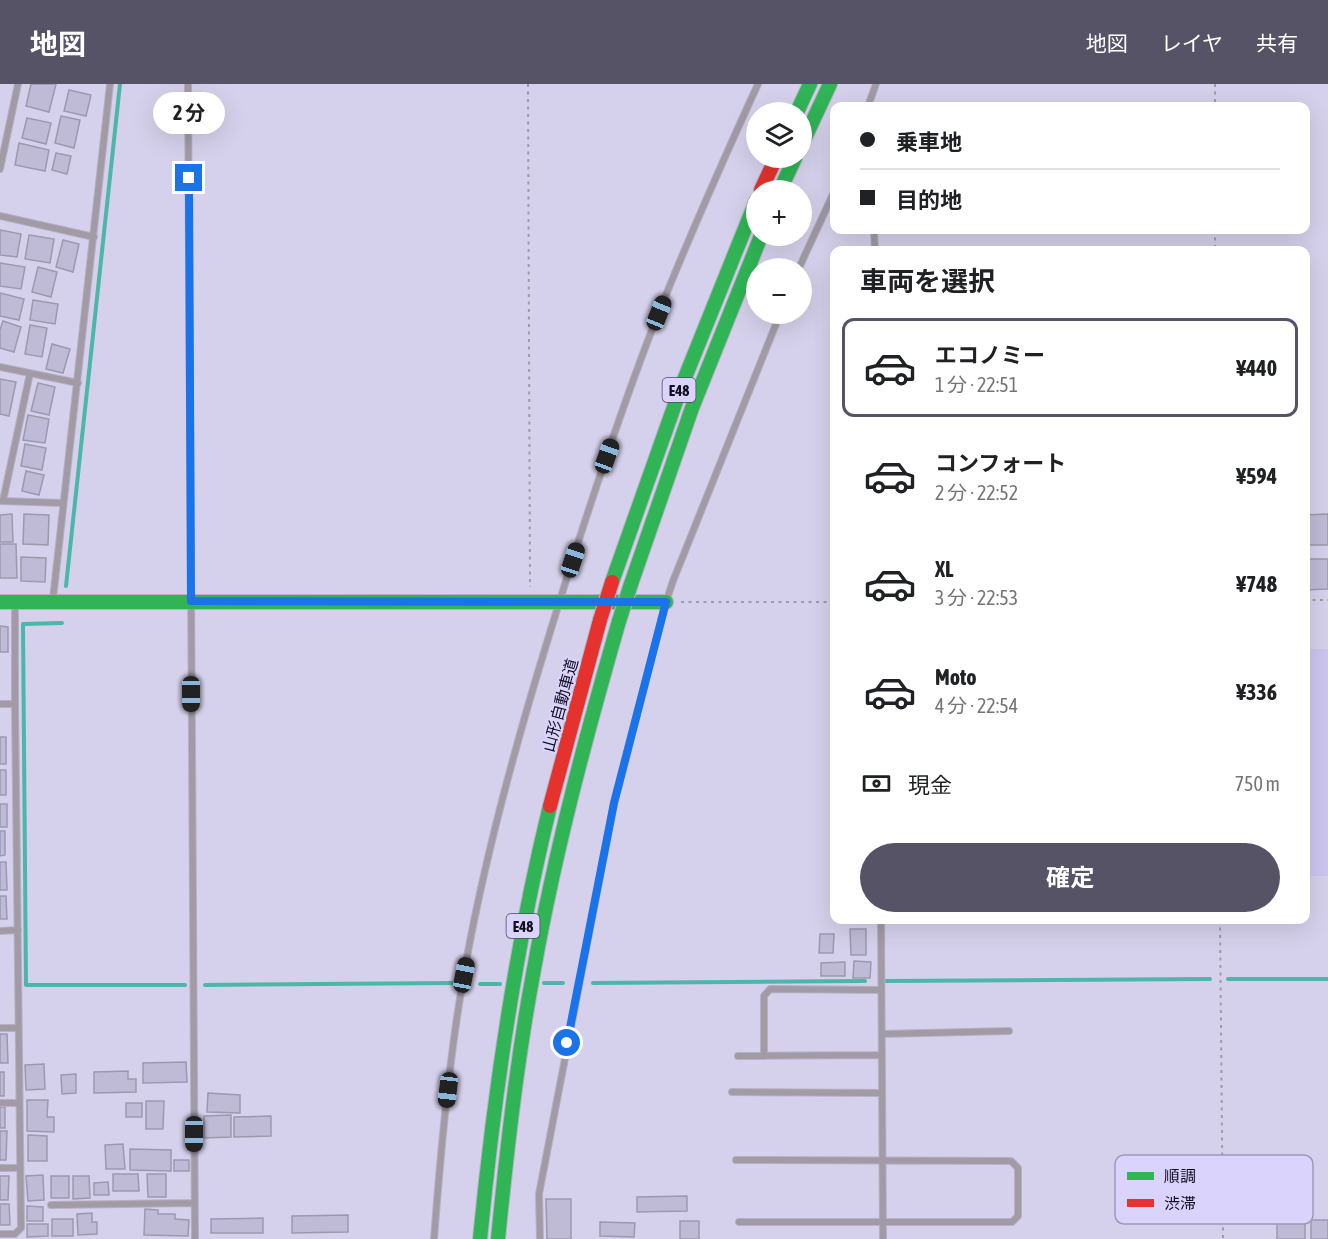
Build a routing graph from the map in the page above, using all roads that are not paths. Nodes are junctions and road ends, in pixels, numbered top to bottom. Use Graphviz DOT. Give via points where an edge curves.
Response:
graph roads {
  1 [pos="18,84"];
  2 [pos="111,84"];
  3 [pos="188,84"];
  4 [pos="758,84"];
  5 [pos="810,84"];
  6 [pos="876,84"];
  7 [pos="829,86"];
  8 [pos="872,95"];
  9 [pos="802,102"];
  10 [pos="869,102"];
  11 [pos="873,102"];
  12 [pos="812,122"];
  13 [pos="0,169"];
  14 [pos="830,201"];
  15 [pos="0,216"];
  16 [pos="746,225"];
  17 [pos="94,237"];
  18 [pos="757,246"];
  19 [pos="804,258"];
  20 [pos="776,324"];
  21 [pos="0,367"];
  22 [pos="30,373"];
  23 [pos="78,383"];
  24 [pos="1,501"];
  25 [pos="63,503"];
  26 [pos="191,601"];
  27 [pos="0,602"];
  28 [pos="15,602"];
  29 [pos="559,602"];
  30 [pos="666,602"];
  31 [pos="52,603"];
  32 [pos="0,704"];
  33 [pos="15,704"];
  34 [pos="881,924"];
  35 [pos="18,930"];
  36 [pos="0,931"];
  37 [pos="881,990"];
  38 [pos="0,1028"];
  39 [pos="18,1028"];
  40 [pos="1009,1031"];
  41 [pos="882,1034"];
  42 [pos="881,1055"];
  43 [pos="738,1056"];
  44 [pos="764,1056"];
  45 [pos="732,1092"];
  46 [pos="882,1093"];
  47 [pos="0,1103"];
  48 [pos="19,1103"];
  49 [pos="736,1160"];
  50 [pos="883,1160"];
  51 [pos="0,1168"];
  52 [pos="20,1168"];
  53 [pos="194,1203"];
  54 [pos="51,1205"];
  55 [pos="739,1222"];
  56 [pos="882,1223"];
  57 [pos="0,1234"];
  58 [pos="195,1239"];
  59 [pos="434,1239"];
  60 [pos="480,1239"];
  61 [pos="498,1239"];
  62 [pos="540,1239"];
  63 [pos="882,1239"];
  1 -- 13 [label="lane"];
  2 -- 17 [label="lane"];
  3 -- 26 [label="lane"];
  4 -- 29 [label="lane" via="650,334"];
  5 -- 9 [label="main road"];
  6 -- 8 [label="lane"];
  7 -- 12 [label="main road"];
  8 -- 10 [label="lane"];
  8 -- 11 [label="lane"];
  14 -- 19 [label="lane"];
  15 -- 17 [label="lane"];
  16 -- 60 [label="main road, 山形自動車道 / E48, bridge" via="649,470 570,724 524,922 507,1018"];
  17 -- 23 [label="lane"];
  18 -- 61 [label="main road, 山形自動車道 / E48, bridge" via="666,476 588,726 525,1017"];
  20 -- 30 [label="lane"];
  21 -- 22 [label="lane"];
  22 -- 23 [label="lane"];
  22 -- 24 [label="lane"];
  23 -- 25 [label="lane"];
  24 -- 25 [label="lane"];
  25 -- 31 [label="lane"];
  26 -- 29 [label="main road"];
  26 -- 31 [label="main road"];
  26 -- 53 [label="lane"];
  27 -- 28 [label="main road"];
  28 -- 31 [label="main road"];
  28 -- 33 [label="lane"];
  29 -- 30 [label="main road"];
  29 -- 59 [label="lane" via="500,806 470,942 441,1149"];
  30 -- 62 [label="lane" via="614,803 539,1194"];
  32 -- 33 [label="lane"];
  33 -- 35 [label="lane"];
  34 -- 37 [label="lane"];
  35 -- 36 [label="lane"];
  35 -- 39 [label="lane"];
  37 -- 41 [label="lane"];
  37 -- 44 [label="lane" via="770,989 764,996"];
  38 -- 39 [label="lane"];
  39 -- 48 [label="lane"];
  40 -- 41 [label="lane"];
  41 -- 42 [label="lane"];
  42 -- 44 [label="lane"];
  42 -- 46 [label="lane"];
  43 -- 44 [label="lane"];
  45 -- 46 [label="lane"];
  46 -- 50 [label="lane"];
  47 -- 48 [label="lane"];
  48 -- 52 [label="lane"];
  49 -- 50 [label="lane"];
  50 -- 56 [label="lane"];
  50 -- 56 [label="lane" via="1011,1161 1018,1168 1018,1216 1012,1222"];
  51 -- 52 [label="lane"];
  52 -- 57 [label="lane" via="21,1228 15,1234"];
  53 -- 54 [label="lane"];
  53 -- 58 [label="lane"];
  55 -- 56 [label="lane"];
  56 -- 63 [label="lane"];
}
